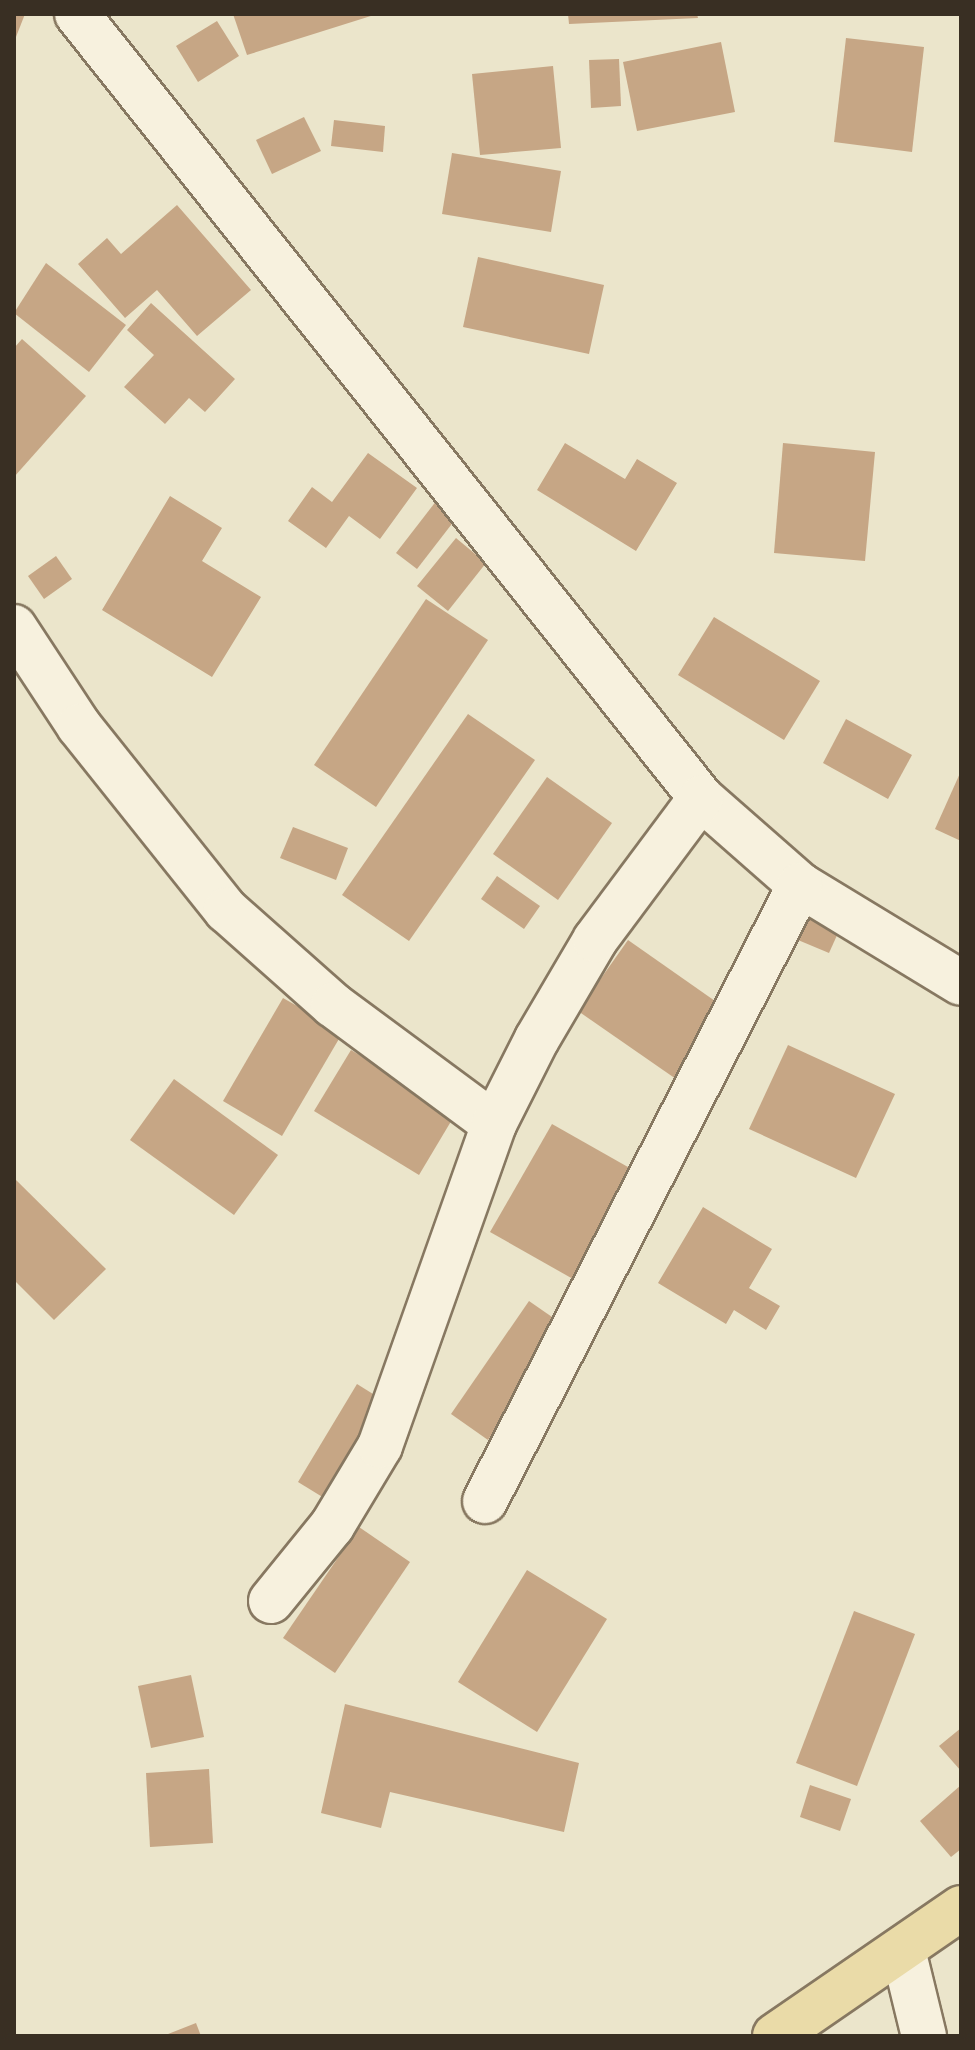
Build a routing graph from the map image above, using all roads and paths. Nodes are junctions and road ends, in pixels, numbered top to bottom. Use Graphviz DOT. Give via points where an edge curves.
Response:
graph roads {
  1 [pos="77,14"];
  2 [pos="14,627"];
  3 [pos="701,798"];
  4 [pos="800,885"];
  5 [pos="961,983"];
  6 [pos="494,1124"];
  7 [pos="485,1501"];
  8 [pos="271,1601"];
  9 [pos="961,1908"];
  10 [pos="903,1950"];
  11 [pos="775,2036"];
  12 [pos="924,2036"];
  1 -- 3 [label="street"];
  2 -- 6 [label="street" via="79,726 226,910 333,1005"];
  3 -- 4 [label="street"];
  3 -- 6 [label="street" via="595,940"];
  4 -- 5 [label="street"];
  4 -- 7 [label="street"];
  6 -- 8 [label="street" via="380,1446 332,1526"];
  9 -- 10 [label="main road"];
  10 -- 11 [label="main road"];
  10 -- 12 [label="street"];
}
